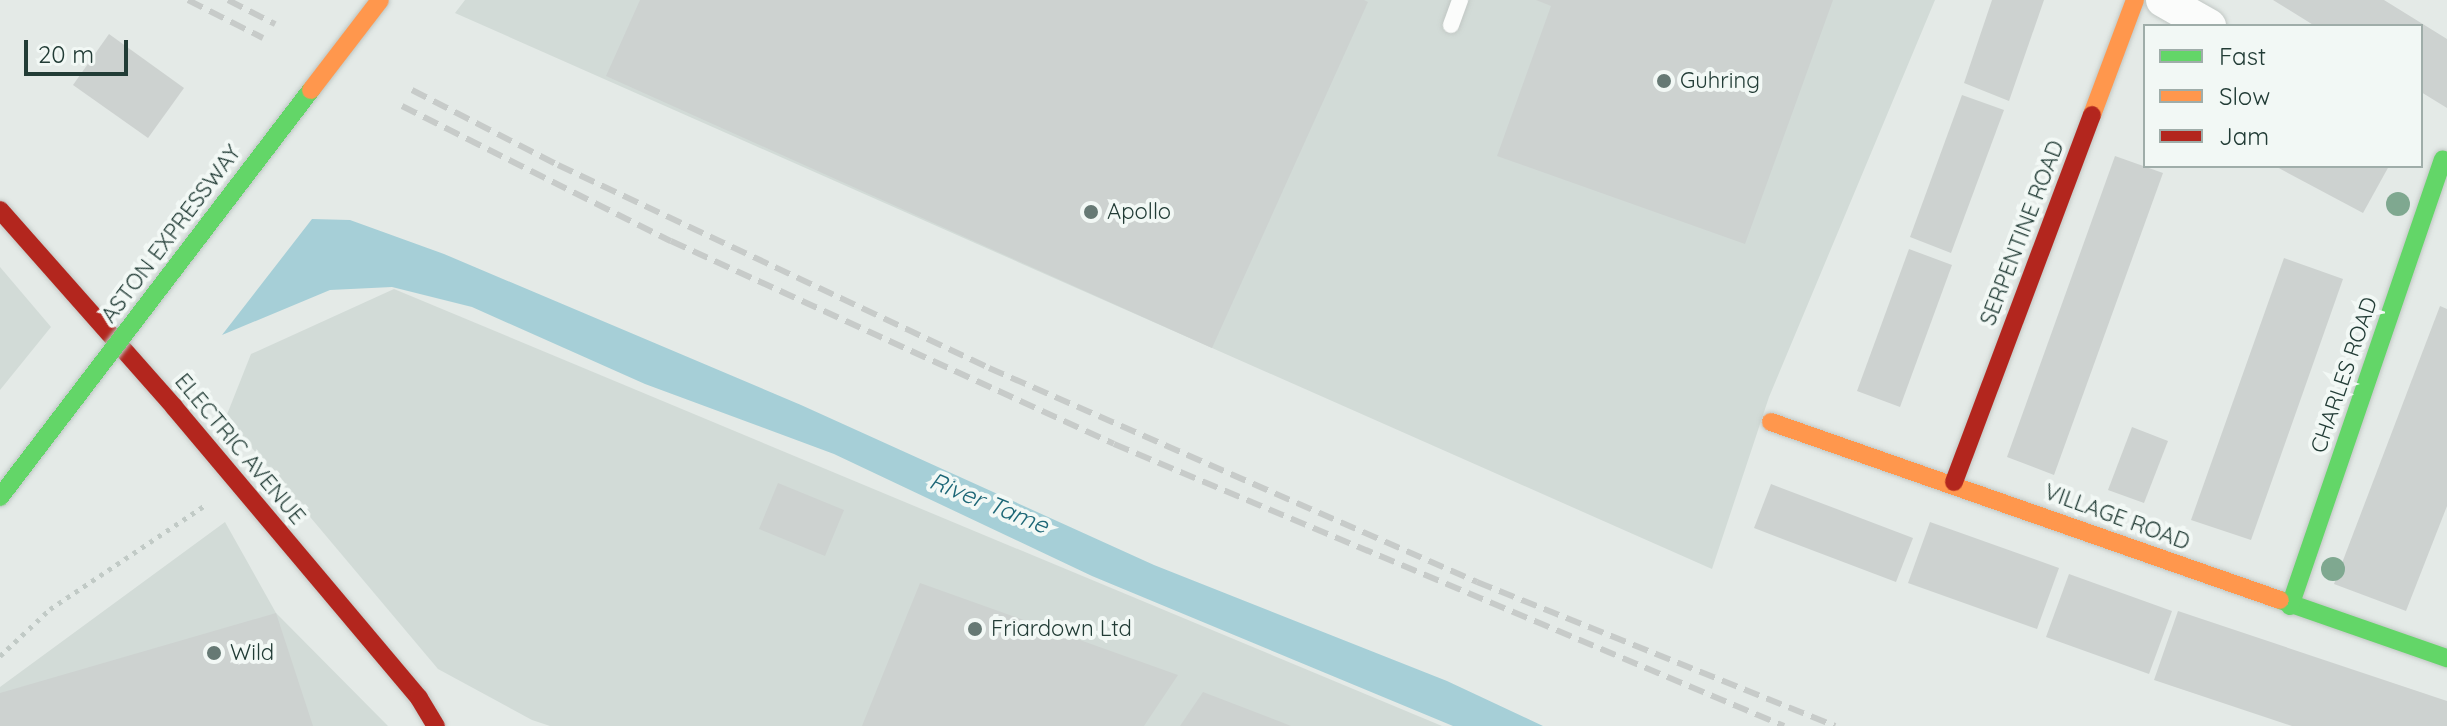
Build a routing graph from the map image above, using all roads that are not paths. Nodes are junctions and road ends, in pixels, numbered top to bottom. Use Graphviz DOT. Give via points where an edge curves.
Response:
graph roads {
  1 [pos="380,0"];
  2 [pos="1460,0"];
  3 [pos="2135,0"];
  4 [pos="2163,0"];
  5 [pos="2205,24"];
  6 [pos="1451,25"];
  7 [pos="2437,157"];
  8 [pos="0,210"];
  9 [pos="1771,422"];
  10 [pos="1954,482"];
  11 [pos="0,497"];
  12 [pos="2290,606"];
  13 [pos="2447,658"];
  14 [pos="436,726"];
  1 -- 11 [label="main road, ASTON EXPRESSWAY, bridge"];
  2 -- 6 [label="lane"];
  3 -- 10 [label="main road, SERPENTINE ROAD"];
  4 -- 5 [label="street"];
  7 -- 12 [label="main road, CHARLES ROAD"];
  8 -- 14 [label="main road, ELECTRIC AVENUE" via="238,483 419,698"];
  9 -- 10 [label="main road, VILLAGE ROAD"];
  10 -- 12 [label="main road, VILLAGE ROAD"];
  12 -- 13 [label="main road, VILLAGE ROAD"];
}
